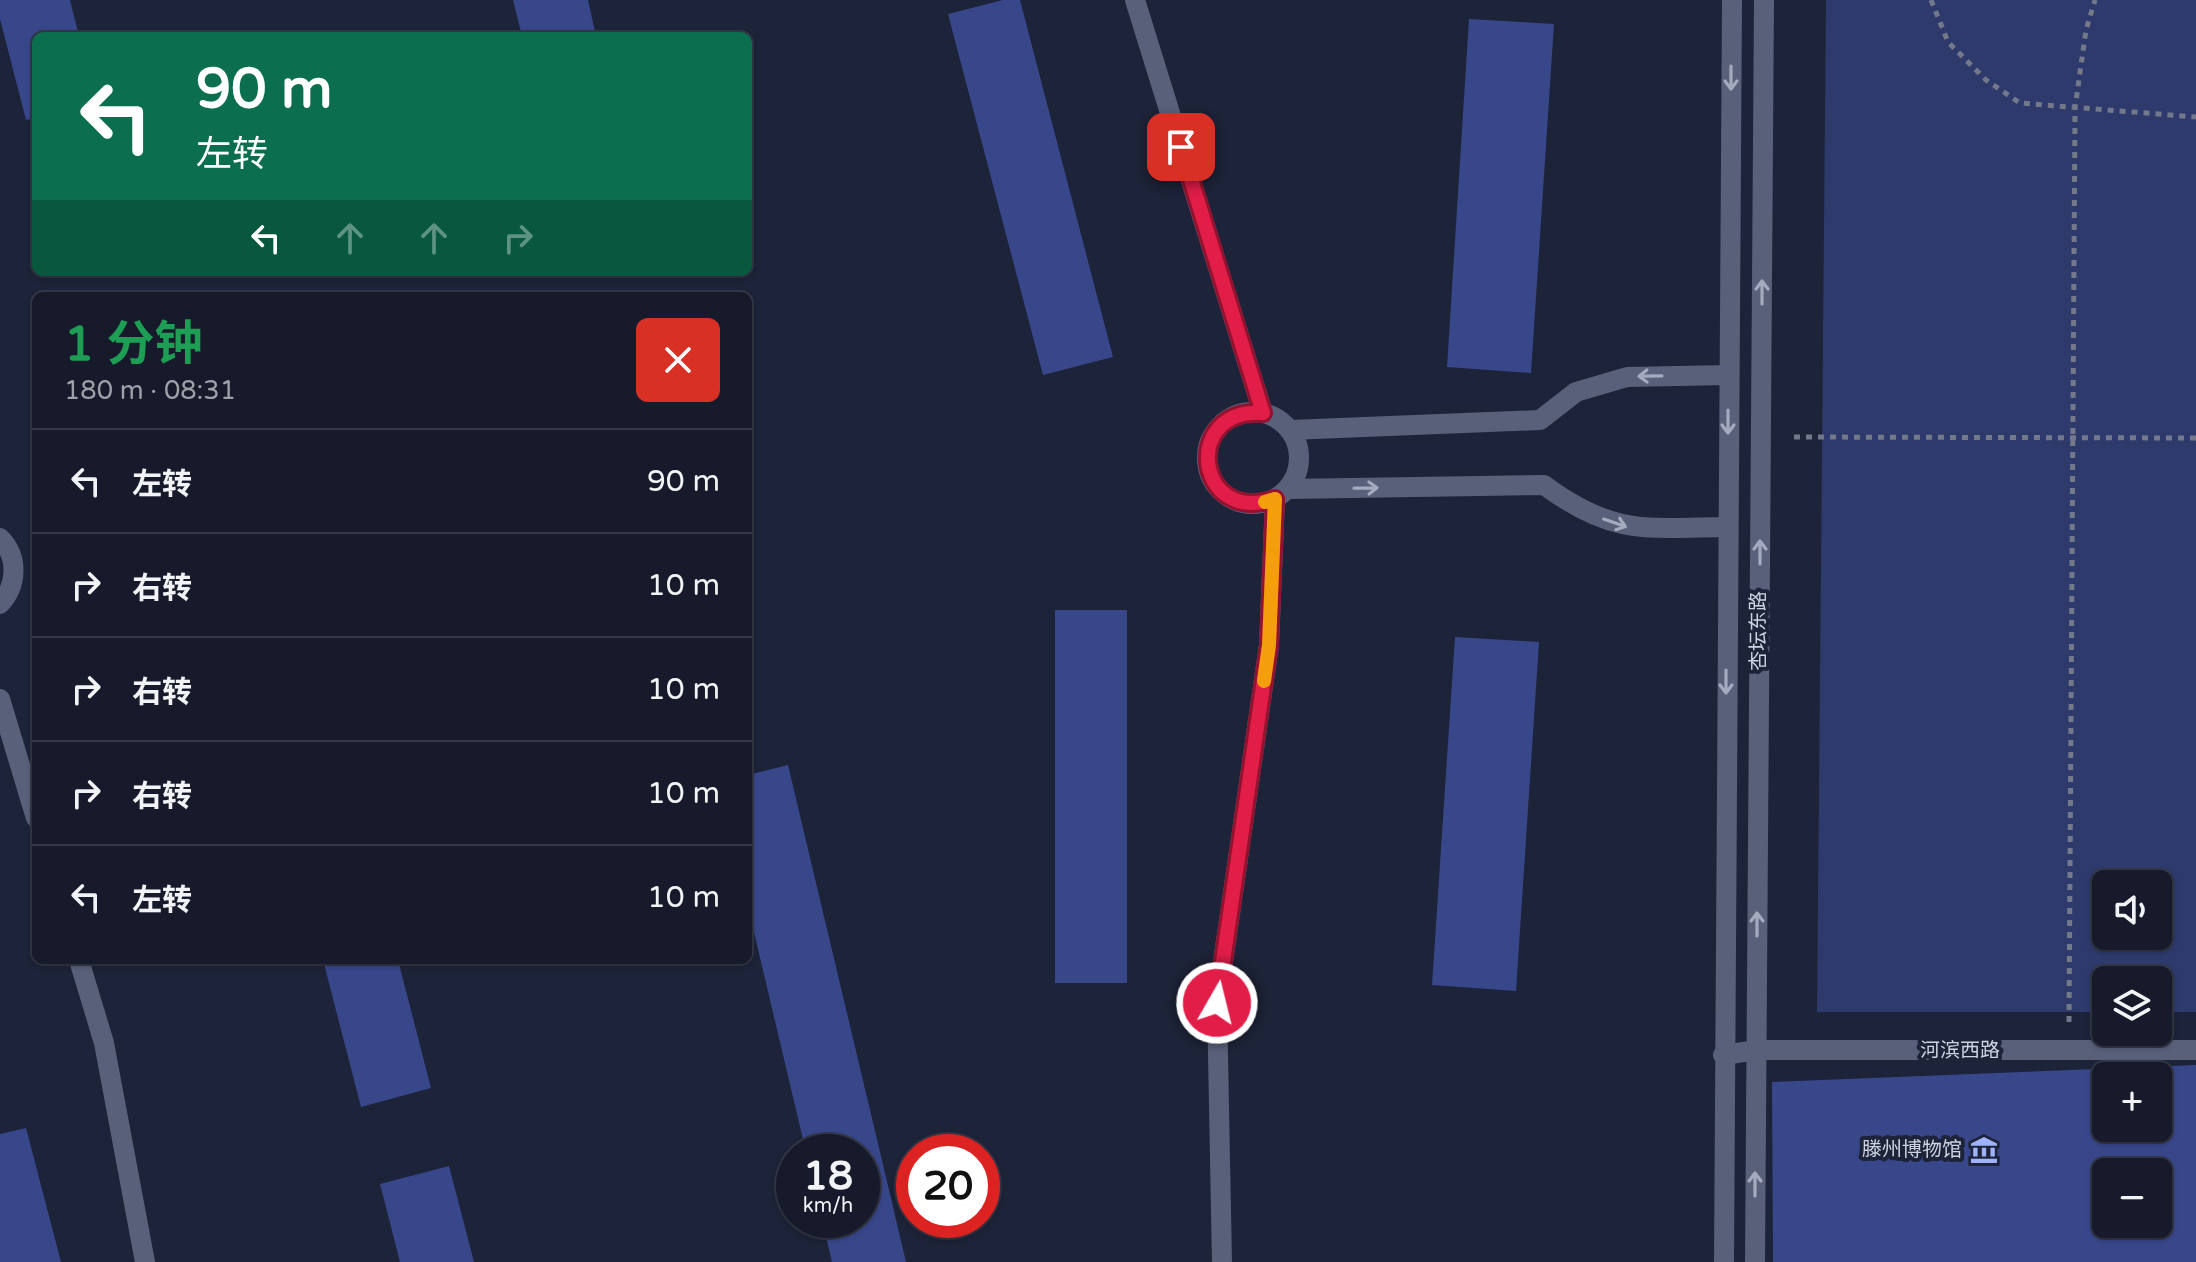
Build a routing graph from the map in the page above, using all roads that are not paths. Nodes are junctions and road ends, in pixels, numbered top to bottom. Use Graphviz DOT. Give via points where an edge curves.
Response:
graph roads {
  1 [pos="1135,0"];
  2 [pos="1732,0"];
  3 [pos="1764,0"];
  4 [pos="1728,375"];
  5 [pos="1263,413"];
  6 [pos="1290,430"];
  7 [pos="1281,494"];
  8 [pos="1728,527"];
  9 [pos="0,538"];
  10 [pos="0,604"];
  11 [pos="0,699"];
  12 [pos="32,805"];
  13 [pos="80,964"];
  14 [pos="1757,1050"];
  15 [pos="2196,1050"];
  16 [pos="1723,1055"];
  17 [pos="145,1262"];
  18 [pos="1222,1262"];
  19 [pos="1724,1262"];
  20 [pos="1755,1262"];
  1 -- 5 [label="street"];
  2 -- 4 [label="street, 杏坛东路, one-way"];
  14 -- 3 [label="street, 杏坛东路, one-way"];
  4 -- 6 [label="street, one-way" via="1627,377 1576,392 1540,420"];
  4 -- 8 [label="street, 杏坛东路, one-way"];
  5 -- 6 [label="street"];
  5 -- 7 [label="street" via="1248,412 1222,424 1212,435 1207,464 1231,499 1260,504"];
  6 -- 7 [label="street" via="1299,460"];
  7 -- 8 [label="street, one-way" via="1544,485 1578,511 1630,528"];
  7 -- 18 [label="street" via="1269,645 1217,1003"];
  8 -- 16 [label="street, 杏坛东路, one-way"];
  9 -- 10 [label="street" via="12,557 14,573"];
  11 -- 12 [label="street"];
  13 -- 17 [label="street" via="104,1043"];
  14 -- 15 [label="street, 河滨西路"];
  14 -- 16 [label="street, 河滨西路"];
  20 -- 14 [label="street, 杏坛东路, one-way"];
  16 -- 19 [label="street, 杏坛东路"];
}
